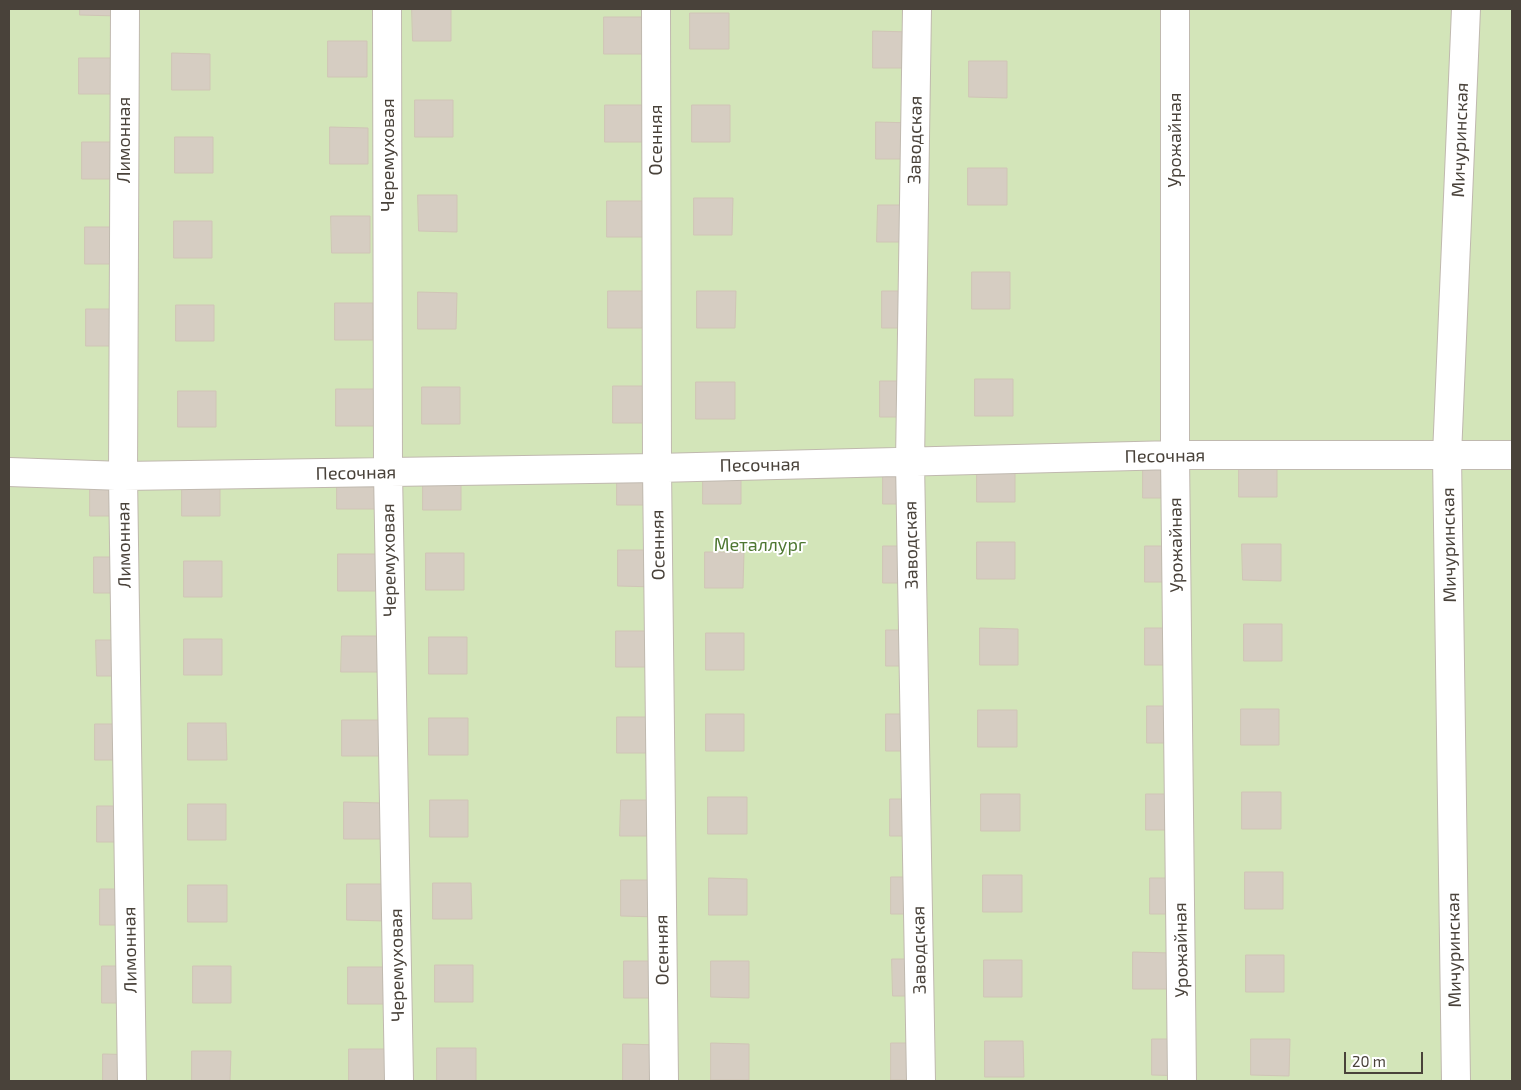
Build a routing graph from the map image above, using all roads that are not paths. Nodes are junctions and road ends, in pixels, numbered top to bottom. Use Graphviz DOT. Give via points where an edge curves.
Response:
graph roads {
  1 [pos="125,9"];
  2 [pos="388,9"];
  3 [pos="656,9"];
  4 [pos="917,9"];
  5 [pos="1175,9"];
  6 [pos="1466,9"];
  7 [pos="1175,455"];
  8 [pos="1447,455"];
  9 [pos="1512,456"];
  10 [pos="910,462"];
  11 [pos="657,468"];
  12 [pos="9,472"];
  13 [pos="388,472"];
  14 [pos="123,476"];
  15 [pos="132,1081"];
  16 [pos="399,1081"];
  17 [pos="664,1081"];
  18 [pos="921,1081"];
  19 [pos="1182,1081"];
  20 [pos="1456,1081"];
  1 -- 14 [label="street, Лимонная"];
  2 -- 13 [label="street, Черемуховая"];
  3 -- 11 [label="street, Осенняя"];
  4 -- 10 [label="street, Заводская"];
  5 -- 7 [label="street, Урожайная"];
  6 -- 8 [label="street, Мичуринская"];
  7 -- 8 [label="street, Песочная"];
  7 -- 10 [label="street, Песочная"];
  7 -- 19 [label="street, Урожайная"];
  8 -- 9 [label="street, Песочная"];
  8 -- 20 [label="street, Мичуринская"];
  10 -- 11 [label="street, Песочная"];
  10 -- 18 [label="street, Заводская"];
  11 -- 13 [label="street, Песочная"];
  11 -- 17 [label="street, Осенняя"];
  12 -- 14 [label="street, Песочная"];
  13 -- 14 [label="street, Песочная"];
  13 -- 16 [label="street, Черемуховая"];
  14 -- 15 [label="street, Лимонная"];
}
